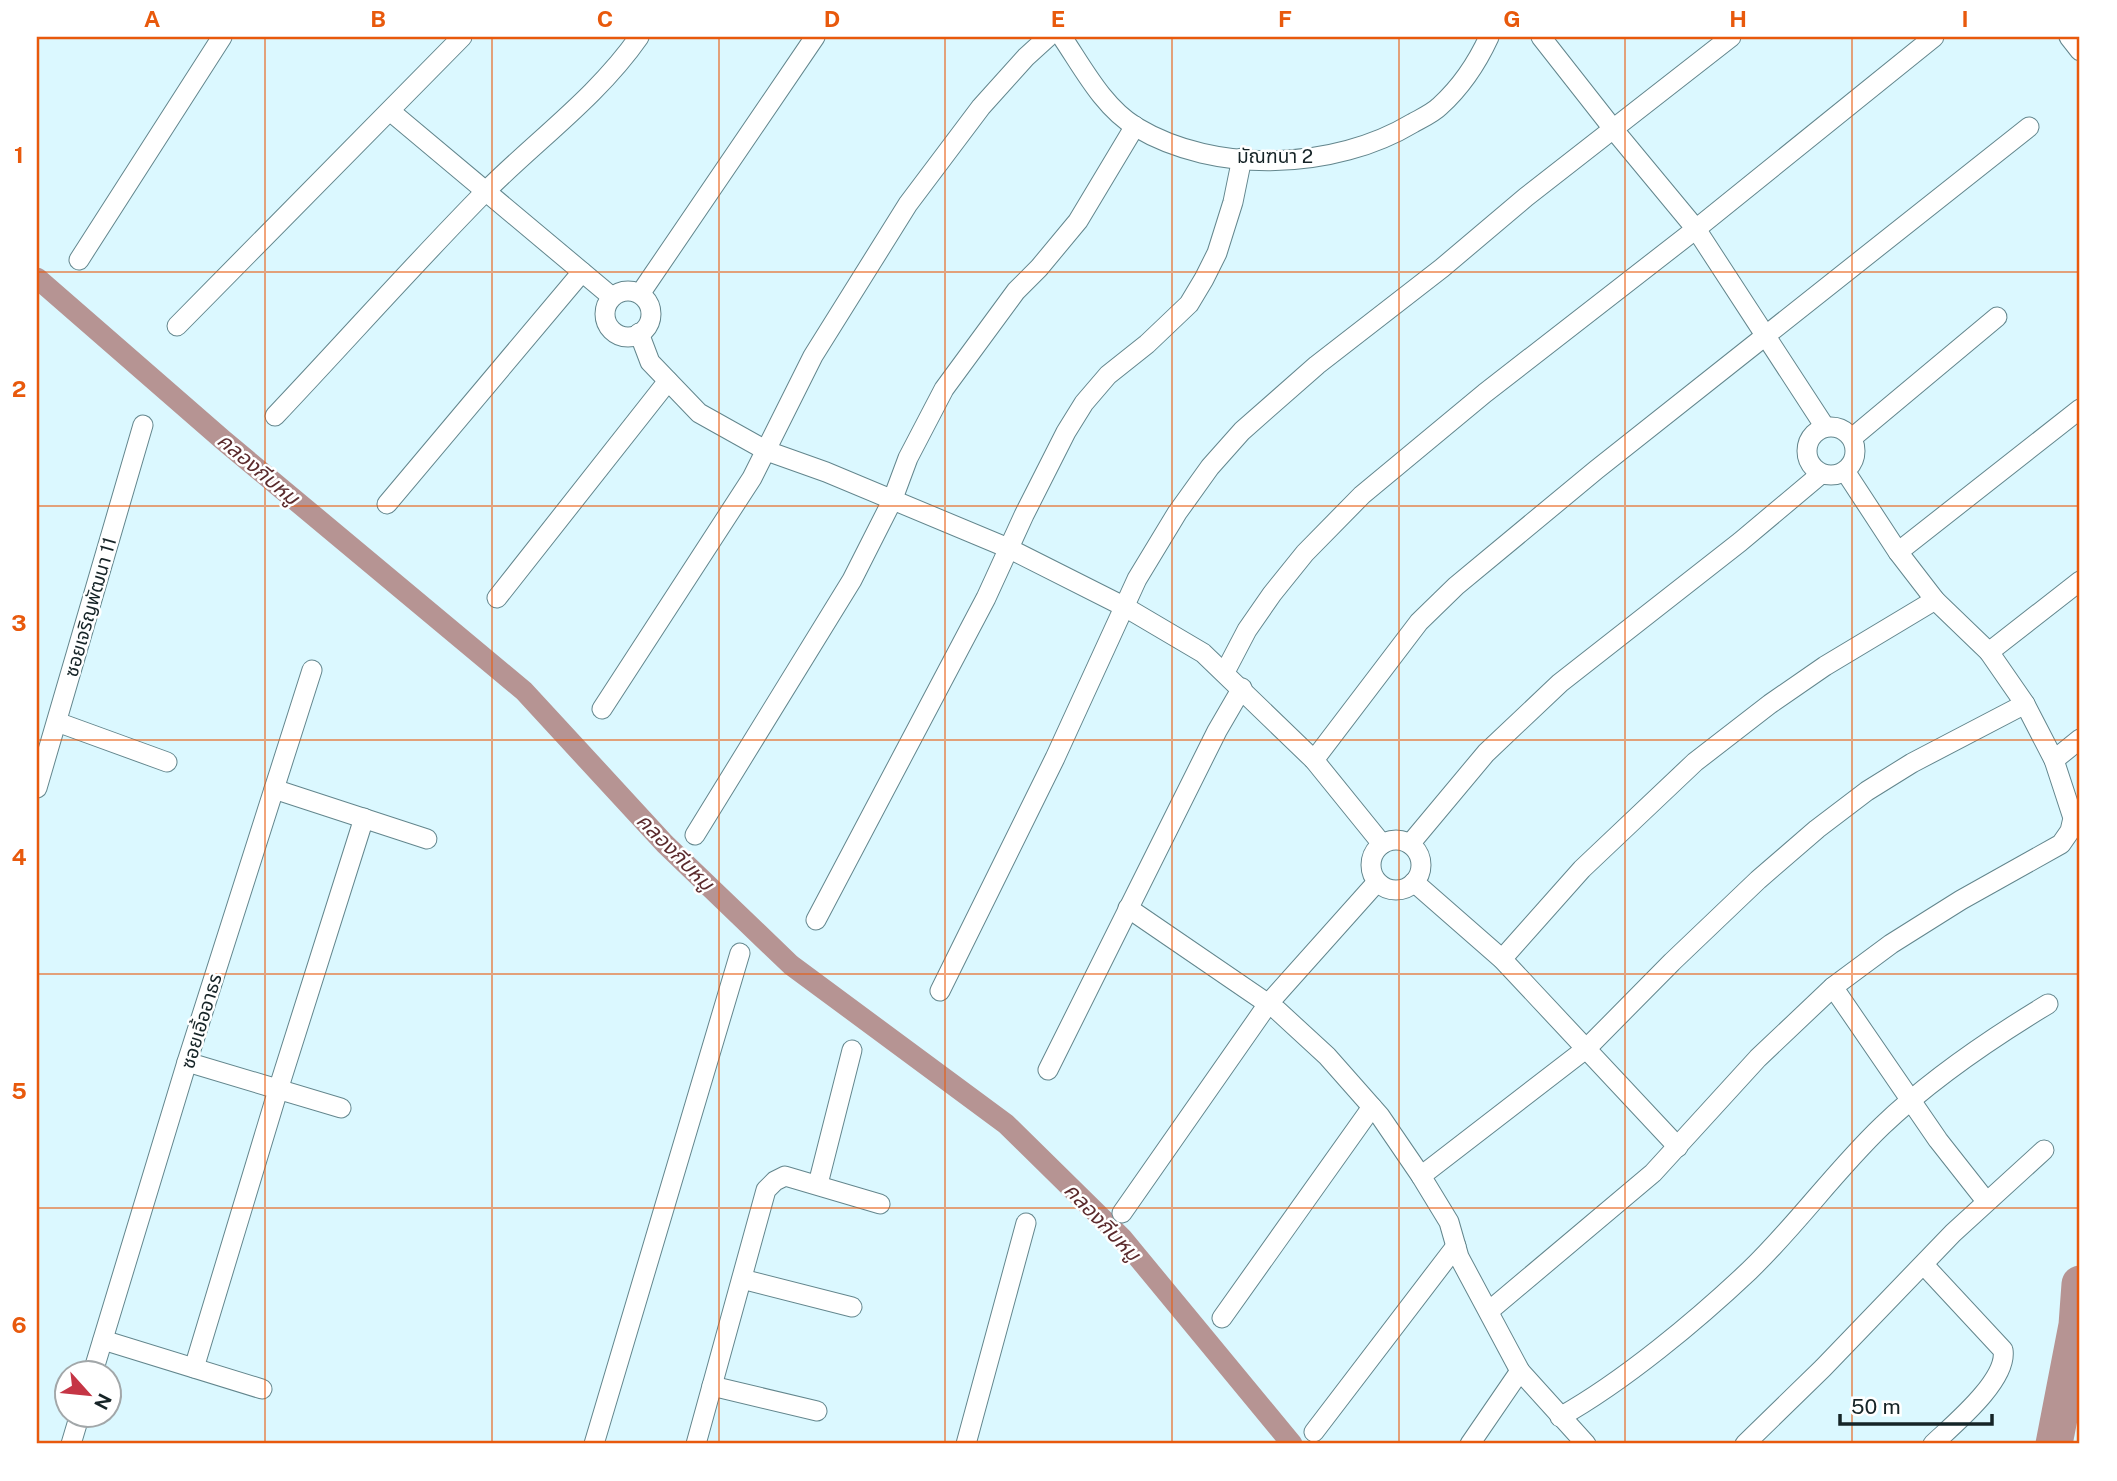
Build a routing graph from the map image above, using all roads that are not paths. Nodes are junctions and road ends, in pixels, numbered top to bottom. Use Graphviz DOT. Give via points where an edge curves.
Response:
graph roads {
  1 [pos="222,37"];
  2 [pos="461,37"];
  3 [pos="639,37"];
  4 [pos="815,37"];
  5 [pos="1048,37"];
  6 [pos="1062,37"];
  7 [pos="1489,37"];
  8 [pos="1541,37"];
  9 [pos="1731,37"];
  10 [pos="1934,37"];
  11 [pos="2069,37"];
  12 [pos="2080,51"];
  13 [pos="390,111"];
  14 [pos="1135,126"];
  15 [pos="2029,127"];
  16 [pos="1614,130"];
  17 [pos="1242,159"];
  18 [pos="486,191"];
  19 [pos="1696,229"];
  20 [pos="79,260"];
  21 [pos="582,272"];
  22 [pos="640,294"];
  23 [pos="612,298"];
  24 [pos="1997,317"];
  25 [pos="177,326"];
  26 [pos="639,333"];
  27 [pos="1766,336"];
  28 [pos="668,381"];
  29 [pos="2080,409"];
  30 [pos="275,416"];
  31 [pos="143,425"];
  32 [pos="1825,427"];
  33 [pos="1852,438"];
  34 [pos="767,451"];
  35 [pos="1845,471"];
  36 [pos="1821,474"];
  37 [pos="892,501"];
  38 [pos="387,503"];
  39 [pos="1008,548"];
  40 [pos="1898,552"];
  41 [pos="2080,581"];
  42 [pos="497,598"];
  43 [pos="1935,600"];
  44 [pos="1125,607"];
  45 [pos="1989,652"];
  46 [pos="312,670"];
  47 [pos="1224,672"];
  48 [pos="1242,688"];
  49 [pos="2025,704"];
  50 [pos="603,709"];
  51 [pos="57,722"];
  52 [pos="2080,738"];
  53 [pos="1314,760"];
  54 [pos="2054,760"];
  55 [pos="167,762"];
  56 [pos="37,788"];
  57 [pos="274,789"];
  58 [pos="364,818"];
  59 [pos="695,835"];
  60 [pos="427,839"];
  61 [pos="1382,844"];
  62 [pos="1410,844"];
  63 [pos="1377,882"];
  64 [pos="1414,882"];
  65 [pos="1128,908"];
  66 [pos="816,920"];
  67 [pos="740,953"];
  68 [pos="1502,959"];
  69 [pos="1833,987"];
  70 [pos="940,991"];
  71 [pos="1268,1004"];
  72 [pos="2048,1004"];
  73 [pos="1587,1048"];
  74 [pos="852,1050"];
  75 [pos="187,1062"];
  76 [pos="1048,1070"];
  77 [pos="278,1090"];
  78 [pos="1912,1100"];
  79 [pos="1372,1107"];
  80 [pos="341,1108"];
  81 [pos="1678,1147"];
  82 [pos="2044,1150"];
  83 [pos="1421,1176"];
  84 [pos="818,1184"];
  85 [pos="1986,1201"];
  86 [pos="880,1203"];
  87 [pos="1122,1213"];
  88 [pos="1026,1223"];
  89 [pos="1456,1246"];
  90 [pos="1924,1265"];
  91 [pos="741,1279"];
  92 [pos="852,1307"];
  93 [pos="1489,1311"];
  94 [pos="1222,1318"];
  95 [pos="103,1340"];
  96 [pos="98,1358"];
  97 [pos="194,1368"];
  98 [pos="1520,1371"];
  99 [pos="712,1386"];
  100 [pos="262,1389"];
  101 [pos="817,1411"];
  102 [pos="1560,1417"];
  103 [pos="1314,1432"];
  104 [pos="594,1444"];
  105 [pos="696,1444"];
  106 [pos="965,1444"];
  107 [pos="1470,1444"];
  108 [pos="1586,1444"];
  109 [pos="1745,1444"];
  110 [pos="1933,1444"];
  1 -- 20 [label="street"];
  2 -- 13 [label="street"];
  3 -- 18 [label="street" via="590,93"];
  4 -- 22 [label="street"];
  5 -- 34 [label="street" via="981,107 908,204 813,356"];
  6 -- 14 [label="street, มัณฑนา 2" via="1112,107"];
  7 -- 17 [label="street, มัณฑนา 2" via="1477,64 1438,108 1393,135 1305,160"];
  8 -- 16 [label="street"];
  9 -- 16 [label="street"];
  10 -- 19 [label="street"];
  11 -- 12 [label="street"];
  13 -- 18 [label="street"];
  13 -- 25 [label="street"];
  14 -- 17 [label="street, มัณฑนา 2" via="1196,151"];
  14 -- 37 [label="street" via="1078,221 1016,291 944,390 908,458"];
  15 -- 27 [label="street"];
  16 -- 19 [label="street"];
  16 -- 44 [label="street" via="1317,365 1242,431 1177,513"];
  17 -- 39 [label="street" via="1217,253 1189,304 1108,375 1084,403"];
  18 -- 21 [label="street"];
  18 -- 30 [label="street"];
  19 -- 27 [label="street"];
  19 -- 47 [label="street" via="1362,495 1272,594"];
  21 -- 23 [label="street"];
  21 -- 38 [label="street"];
  22 -- 23 [label="street" via="620,292"];
  22 -- 26 [label="street" via="650,309 650,319"];
  23 -- 26 [label="street" via="605,315 607,324 621,335"];
  24 -- 33 [label="street"];
  26 -- 28 [label="street" via="650,362"];
  27 -- 32 [label="street"];
  27 -- 53 [label="street" via="1456,586 1419,622"];
  28 -- 34 [label="street" via="699,413"];
  28 -- 42 [label="street"];
  29 -- 40 [label="street"];
  31 -- 51 [label="street, ซอยเจริญพัฒนา 11"];
  32 -- 33 [label="street" via="1840,428"];
  32 -- 36 [label="street" via="1809,440 1807,449 1813,468"];
  33 -- 35 [label="street" via="1855,456"];
  34 -- 37 [label="street"];
  34 -- 50 [label="street"];
  35 -- 36 [label="street"];
  35 -- 40 [label="street"];
  36 -- 62 [label="street" via="1560,683 1486,753"];
  37 -- 39 [label="street"];
  37 -- 59 [label="street" via="852,580"];
  39 -- 44 [label="street"];
  39 -- 66 [label="street"];
  40 -- 43 [label="street"];
  41 -- 45 [label="street"];
  43 -- 45 [label="street"];
  43 -- 68 [label="street" via="1825,666 1695,762 1582,869"];
  44 -- 47 [label="street" via="1203,653"];
  44 -- 70 [label="street"];
  45 -- 49 [label="street"];
  46 -- 57 [label="street, ซอยเอิ้ออาธร"];
  47 -- 48 [label="street"];
  48 -- 53 [label="street"];
  48 -- 65 [label="street"];
  49 -- 54 [label="street"];
  49 -- 73 [label="street" via="1912,763 1817,829 1758,880"];
  51 -- 55 [label="street"];
  51 -- 56 [label="street, ซอยเจริญพัฒนา 11"];
  52 -- 54 [label="street"];
  53 -- 61 [label="street"];
  54 -- 69 [label="street" via="2073,818 2061,844 1903,936"];
  57 -- 58 [label="street"];
  57 -- 75 [label="street, ซอยเอิ้ออาธร"];
  58 -- 60 [label="street"];
  58 -- 77 [label="street"];
  61 -- 62 [label="street" via="1396,839"];
  61 -- 63 [label="street" via="1371,862"];
  62 -- 64 [label="street" via="1421,862"];
  63 -- 64 [label="street" via="1395,890"];
  63 -- 71 [label="street"];
  64 -- 68 [label="street"];
  65 -- 71 [label="street"];
  65 -- 76 [label="street"];
  67 -- 104 [label="street"];
  68 -- 73 [label="street"];
  69 -- 78 [label="street"];
  69 -- 81 [label="street" via="1758,1058"];
  71 -- 79 [label="street" via="1327,1056"];
  71 -- 87 [label="street"];
  72 -- 78 [label="street" via="1981,1047"];
  73 -- 81 [label="street"];
  73 -- 83 [label="street"];
  74 -- 84 [label="street"];
  75 -- 77 [label="street"];
  75 -- 95 [label="street, ซอยเอิ้ออาธร"];
  77 -- 80 [label="street"];
  77 -- 97 [label="street"];
  78 -- 85 [label="street"];
  78 -- 102 [label="street" via="1832,1177 1749,1270 1673,1336"];
  79 -- 83 [label="street"];
  79 -- 94 [label="street"];
  81 -- 93 [label="street"];
  82 -- 85 [label="street"];
  83 -- 89 [label="street" via="1449,1222"];
  84 -- 86 [label="street"];
  84 -- 91 [label="street" via="785,1176 766,1190"];
  85 -- 90 [label="street"];
  88 -- 106 [label="street"];
  89 -- 93 [label="street"];
  89 -- 103 [label="street"];
  90 -- 109 [label="street"];
  90 -- 110 [label="street" via="2003,1350 2004,1357 2000,1371 1972,1407"];
  91 -- 92 [label="street"];
  91 -- 99 [label="street"];
  93 -- 98 [label="street"];
  95 -- 96 [label="street, ซอยเอิ้ออาธร"];
  95 -- 97 [label="street"];
  97 -- 100 [label="street"];
  98 -- 102 [label="street"];
  98 -- 107 [label="street"];
  99 -- 101 [label="street"];
  99 -- 105 [label="street"];
  102 -- 108 [label="street"];
}
